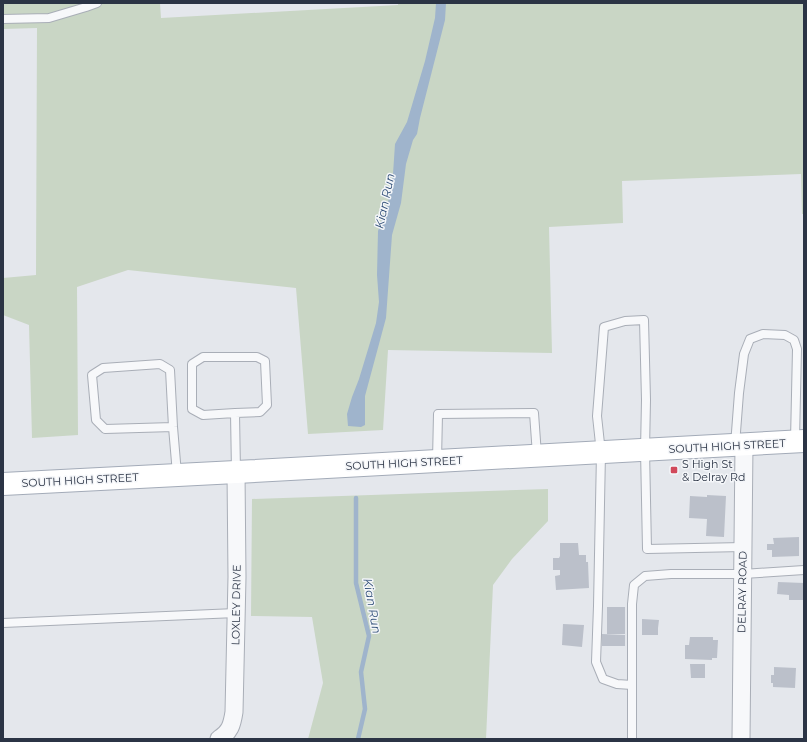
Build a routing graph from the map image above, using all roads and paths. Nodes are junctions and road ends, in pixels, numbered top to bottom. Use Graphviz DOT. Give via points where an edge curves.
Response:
graph roads {
  1 [pos="97,3"];
  2 [pos="3,19"];
  3 [pos="235,413"];
  4 [pos="173,428"];
  5 [pos="800,442"];
  6 [pos="739,445"];
  7 [pos="645,450"];
  8 [pos="601,452"];
  9 [pos="537,456"];
  10 [pos="438,461"];
  11 [pos="236,472"];
  12 [pos="177,475"];
  13 [pos="3,484"];
  14 [pos="743,547"];
  15 [pos="804,570"];
  16 [pos="743,574"];
  17 [pos="236,614"];
  18 [pos="3,623"];
  19 [pos="632,685"];
  20 [pos="222,737"];
  21 [pos="632,739"];
  22 [pos="741,739"];
  1 -- 2 [label="lane" via="49,18"];
  3 -- 3 [label="lane" via="260,412 267,405 265,361 257,357 203,357 192,364 192,409 203,415"];
  3 -- 11 [label="lane"];
  4 -- 4 [label="lane" via="170,370 160,364 110,367 92,375 96,420 105,429"];
  4 -- 12 [label="lane"];
  5 -- 6 [label="main road, SOUTH HIGH STREET"];
  5 -- 6 [label="lane" via="797,349 794,340 785,335 764,334 750,339 744,354 739,393"];
  6 -- 7 [label="main road, SOUTH HIGH STREET"];
  6 -- 14 [label="street, DELRAY ROAD"];
  7 -- 8 [label="main road, SOUTH HIGH STREET"];
  7 -- 8 [label="lane" via="644,320 604,326 597,416"];
  7 -- 14 [label="lane" via="647,549"];
  8 -- 9 [label="main road, SOUTH HIGH STREET"];
  8 -- 19 [label="lane" via="596,662 603,679 617,684"];
  9 -- 10 [label="main road, SOUTH HIGH STREET"];
  9 -- 10 [label="lane" via="534,413 438,414"];
  10 -- 11 [label="main road, SOUTH HIGH STREET"];
  11 -- 12 [label="main road, SOUTH HIGH STREET"];
  11 -- 17 [label="street, LOXLEY DRIVE"];
  12 -- 13 [label="main road, SOUTH HIGH STREET"];
  14 -- 16 [label="street, DELRAY ROAD"];
  15 -- 16 [label="lane"];
  16 -- 19 [label="lane" via="645,576 634,585"];
  16 -- 22 [label="street, DELRAY ROAD"];
  17 -- 18 [label="lane"];
  17 -- 20 [label="street, LOXLEY DRIVE" via="234,712 232,725"];
  19 -- 21 [label="lane"];
}
